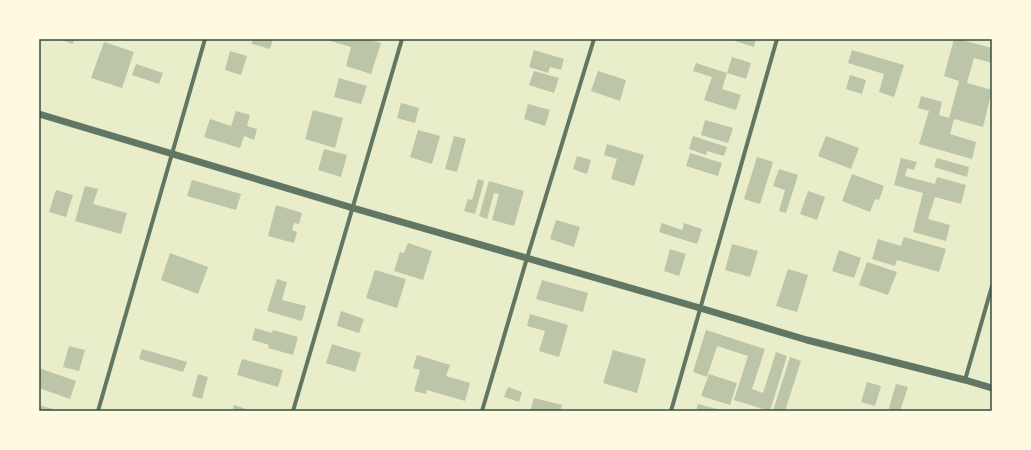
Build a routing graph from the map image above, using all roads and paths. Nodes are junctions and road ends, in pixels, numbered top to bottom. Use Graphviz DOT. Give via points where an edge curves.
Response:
graph roads {
  1 [pos="205,39"];
  2 [pos="402,39"];
  3 [pos="594,39"];
  4 [pos="777,39"];
  5 [pos="39,114"];
  6 [pos="173,154"];
  7 [pos="353,208"];
  8 [pos="527,258"];
  9 [pos="992,286"];
  10 [pos="700,308"];
  11 [pos="965,380"];
  12 [pos="992,388"];
  13 [pos="98,411"];
  14 [pos="293,411"];
  15 [pos="482,411"];
  16 [pos="671,411"];
  1 -- 6 [label="street"];
  2 -- 7 [label="street"];
  3 -- 8 [label="street"];
  4 -- 10 [label="street"];
  5 -- 6 [label="street"];
  6 -- 7 [label="street"];
  6 -- 13 [label="street"];
  7 -- 8 [label="street"];
  7 -- 14 [label="street"];
  8 -- 10 [label="street"];
  8 -- 15 [label="street"];
  9 -- 11 [label="street"];
  10 -- 11 [label="street" via="807,340"];
  10 -- 16 [label="street"];
  11 -- 12 [label="street"];
}
